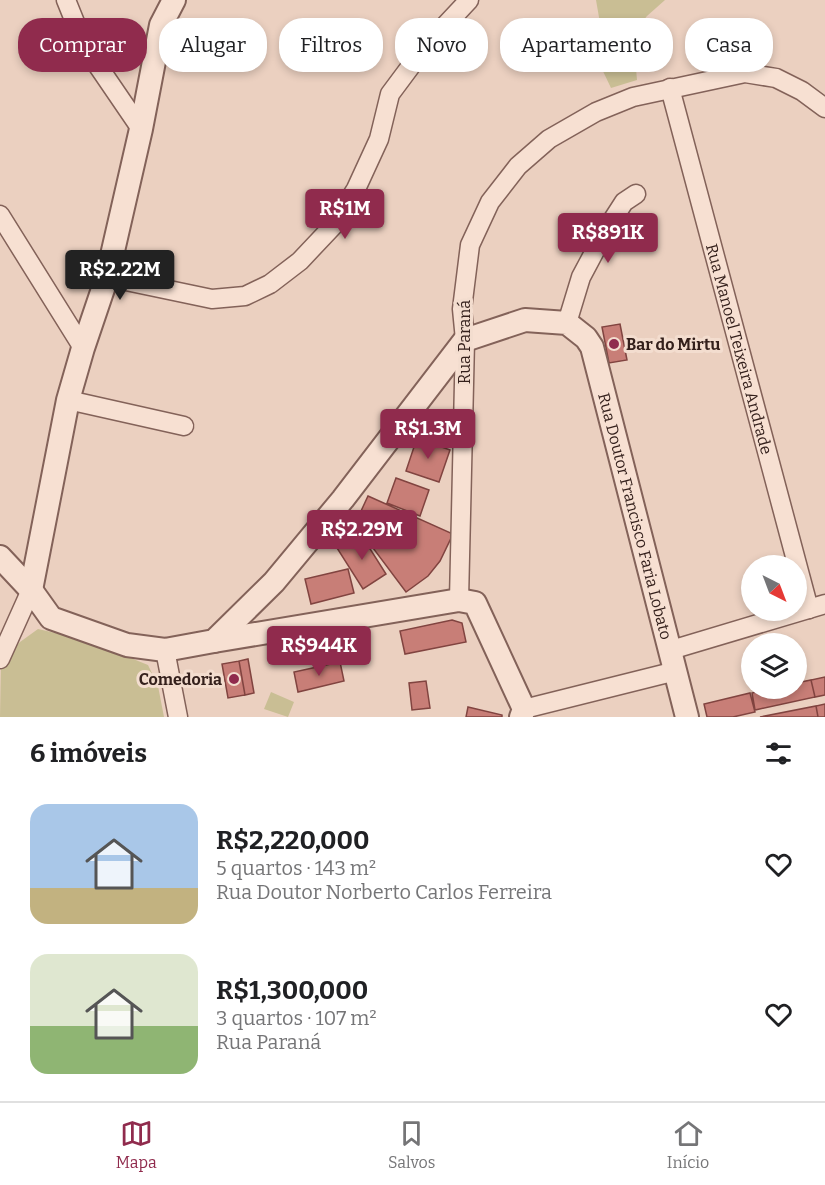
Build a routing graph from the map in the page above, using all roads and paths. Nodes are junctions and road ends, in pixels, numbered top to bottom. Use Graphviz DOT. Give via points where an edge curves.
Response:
graph roads {
  1 [pos="66,0"];
  2 [pos="174,0"];
  3 [pos="469,0"];
  4 [pos="670,88"];
  5 [pos="825,108"];
  6 [pos="141,129"];
  7 [pos="636,194"];
  8 [pos="0,215"];
  9 [pos="107,277"];
  10 [pos="567,323"];
  11 [pos="465,340"];
  12 [pos="83,348"];
  13 [pos="68,400"];
  14 [pos="184,426"];
  15 [pos="0,557"];
  16 [pos="31,590"];
  17 [pos="459,600"];
  18 [pos="817,607"];
  19 [pos="214,641"];
  20 [pos="165,650"];
  21 [pos="0,659"];
  22 [pos="673,661"];
  23 [pos="523,713"];
  24 [pos="178,717"];
  25 [pos="687,717"];
  1 -- 6 [label="street" via="85,48"];
  2 -- 6 [label="street" via="161,25"];
  3 -- 9 [label="street" via="425,47 390,94 379,139 356,189 333,226 300,261 270,284 245,296 212,299"];
  4 -- 5 [label="street, Rua Paraná" via="745,73 776,78"];
  4 -- 11 [label="street, Rua Paraná" via="596,112 549,139 518,166 490,202 470,245 462,309"];
  4 -- 18 [label="street, Rua Manoel Teixeira Andrade"];
  6 -- 9 [label="street"];
  7 -- 10 [label="street" via="624,202 585,267"];
  8 -- 12 [label="street"];
  9 -- 12 [label="street"];
  10 -- 11 [label="street" via="525,320"];
  10 -- 22 [label="street, Rua Doutor Francisco Faria Lobato" via="592,346"];
  11 -- 17 [label="street, Rua Paraná"];
  11 -- 19 [label="street" via="274,582"];
  12 -- 13 [label="street"];
  13 -- 14 [label="street"];
  13 -- 16 [label="street"];
  15 -- 16 [label="street"];
  16 -- 20 [label="street" via="51,618 127,645"];
  16 -- 21 [label="street"];
  17 -- 19 [label="street"];
  17 -- 23 [label="street" via="476,603"];
  18 -- 22 [label="street"];
  19 -- 20 [label="street"];
  20 -- 24 [label="street"];
  22 -- 23 [label="street"];
  22 -- 25 [label="street, Rua Doutor Francisco Faria Lobato"];
}
